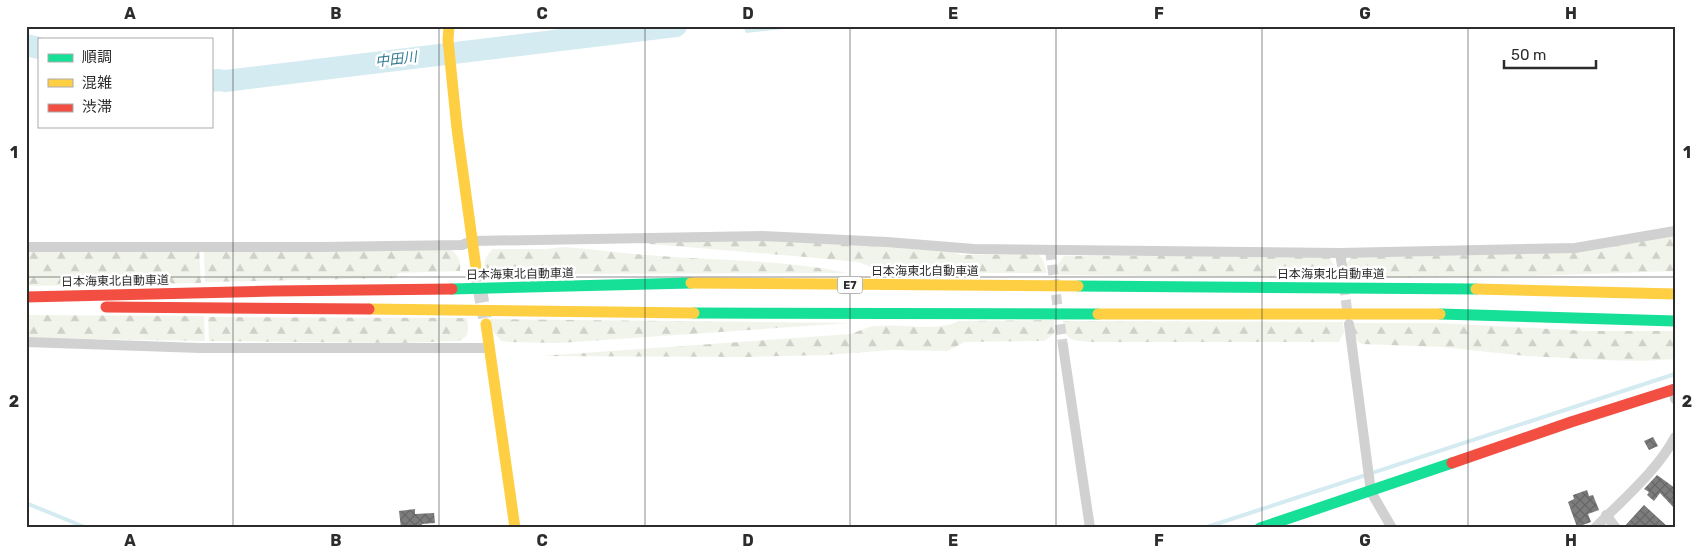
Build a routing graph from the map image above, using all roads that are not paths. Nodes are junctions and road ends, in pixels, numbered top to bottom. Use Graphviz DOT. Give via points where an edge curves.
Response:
graph roads {
  1 [pos="448,26"];
  2 [pos="1675,231"];
  3 [pos="472,241"];
  4 [pos="26,247"];
  5 [pos="1340,253"];
  6 [pos="476,268"];
  7 [pos="1343,272"];
  8 [pos="1675,284"];
  9 [pos="1506,289"];
  10 [pos="1675,294"];
  11 [pos="26,297"];
  12 [pos="26,307"];
  13 [pos="1675,321"];
  14 [pos="486,324"];
  15 [pos="1348,324"];
  16 [pos="26,342"];
  17 [pos="1063,346"];
  18 [pos="489,348"];
  19 [pos="1674,392"];
  20 [pos="1675,437"];
  21 [pos="1371,492"];
  22 [pos="1606,515"];
  23 [pos="515,528"];
  24 [pos="1090,528"];
  25 [pos="1260,528"];
  26 [pos="1392,528"];
  27 [pos="1595,528"];
  28 [pos="1616,528"];
  1 -- 3 [label="main road"];
  2 -- 5 [label="street" via="1574,248"];
  3 -- 4 [label="street" via="462,245 339,247"];
  3 -- 5 [label="street" via="763,236 974,249"];
  3 -- 6 [label="main road"];
  5 -- 7 [label="street"];
  8 -- 9 [label="main road"];
  9 -- 10 [label="main road, 日本海東北自動車道 / E7"];
  9 -- 11 [label="main road, 日本海東北自動車道 / E7" via="701,283"];
  12 -- 13 [label="main road, 日本海東北自動車道" via="845,314 1457,314"];
  14 -- 18 [label="main road"];
  15 -- 21 [label="street"];
  16 -- 18 [label="street" via="200,348"];
  17 -- 24 [label="street"];
  18 -- 23 [label="main road"];
  19 -- 21 [label="main road" via="1603,410"];
  20 -- 22 [label="street" via="1649,472"];
  21 -- 25 [label="main road"];
  21 -- 26 [label="street"];
  22 -- 27 [label="street"];
  22 -- 28 [label="street"];
}
